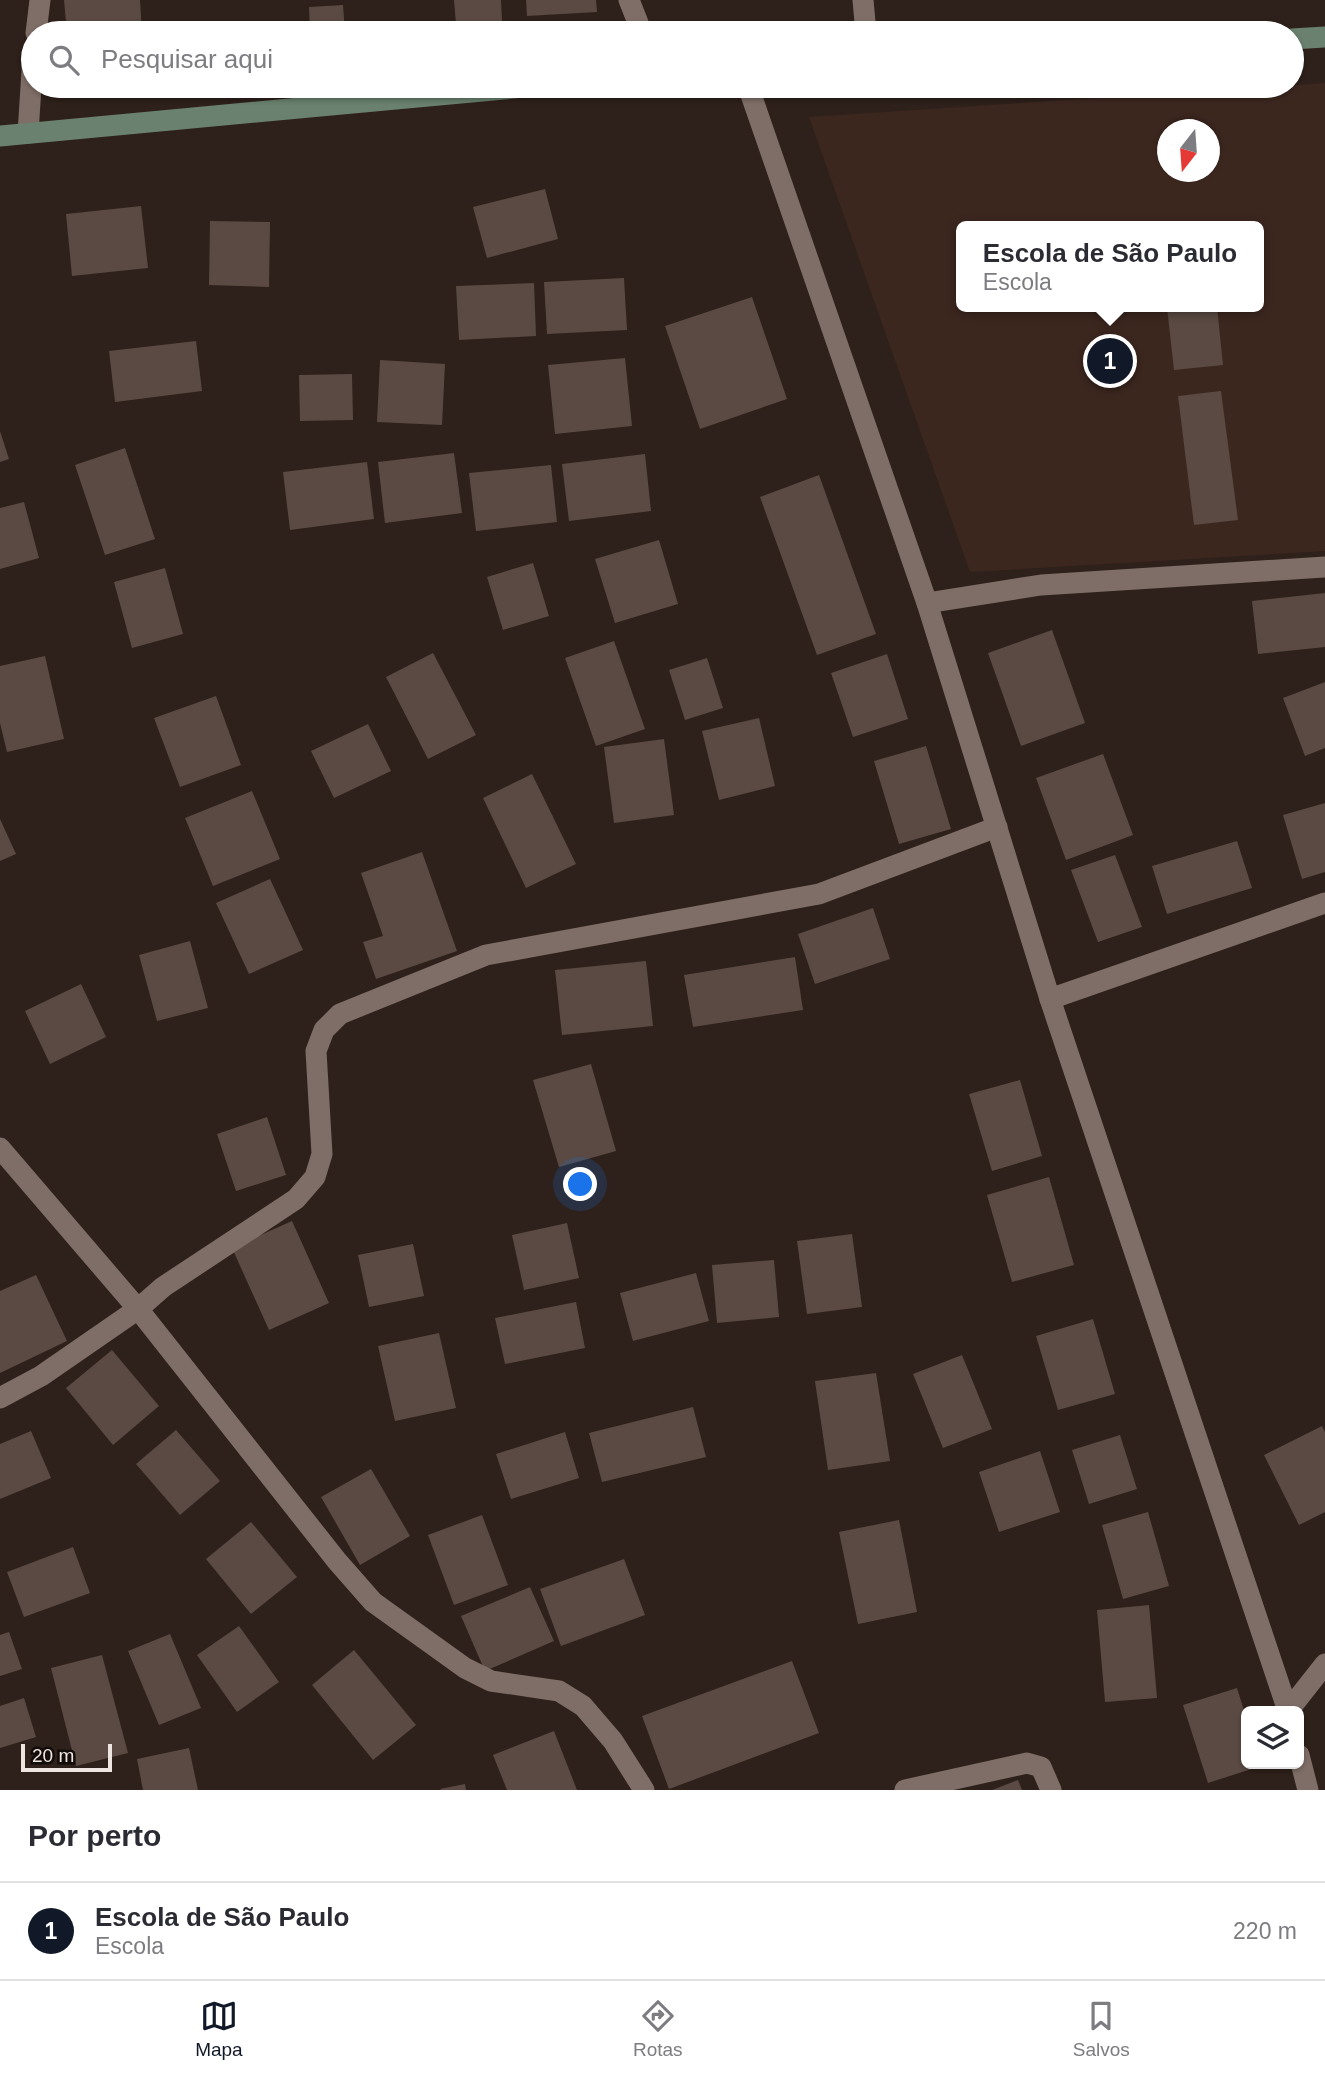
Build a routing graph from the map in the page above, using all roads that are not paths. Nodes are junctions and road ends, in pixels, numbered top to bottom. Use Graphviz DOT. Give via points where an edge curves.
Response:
graph roads {
  1 [pos="40,0"];
  2 [pos="629,0"];
  3 [pos="863,0"];
  4 [pos="37,21"];
  5 [pos="637,21"];
  6 [pos="865,21"];
  7 [pos="1325,37"];
  8 [pos="1304,38"];
  9 [pos="30,98"];
  10 [pos="406,98"];
  11 [pos="752,98"];
  12 [pos="28,133"];
  13 [pos="0,136"];
  14 [pos="1325,567"];
  15 [pos="927,603"];
  16 [pos="997,827"];
  17 [pos="1325,903"];
  18 [pos="1049,999"];
  19 [pos="0,1148"];
  20 [pos="138,1309"];
  21 [pos="0,1398"];
  22 [pos="1325,1664"];
  23 [pos="1303,1769"];
  24 [pos="644,1790"];
  25 [pos="905,1790"];
  26 [pos="1051,1790"];
  27 [pos="1308,1790"];
  1 -- 4 [label="street"];
  2 -- 5 [label="street"];
  3 -- 6 [label="street"];
  7 -- 8 [label="main road"];
  9 -- 12 [label="street"];
  10 -- 12 [label="main road"];
  11 -- 15 [label="street"];
  12 -- 13 [label="main road"];
  14 -- 15 [label="street" via="1041,585"];
  15 -- 16 [label="street"];
  16 -- 18 [label="street"];
  16 -- 20 [label="street" via="819,894 486,955 340,1014 324,1030 316,1051 322,1154 315,1177 296,1199 163,1287"];
  17 -- 18 [label="street"];
  18 -- 22 [label="street" via="1288,1711"];
  19 -- 20 [label="street"];
  20 -- 21 [label="street" via="41,1376"];
  20 -- 24 [label="street" via="373,1602 465,1668 491,1681 559,1691 583,1706 613,1741"];
  23 -- 27 [label="street"];
  25 -- 26 [label="street" via="1027,1763 1041,1767"];
}
